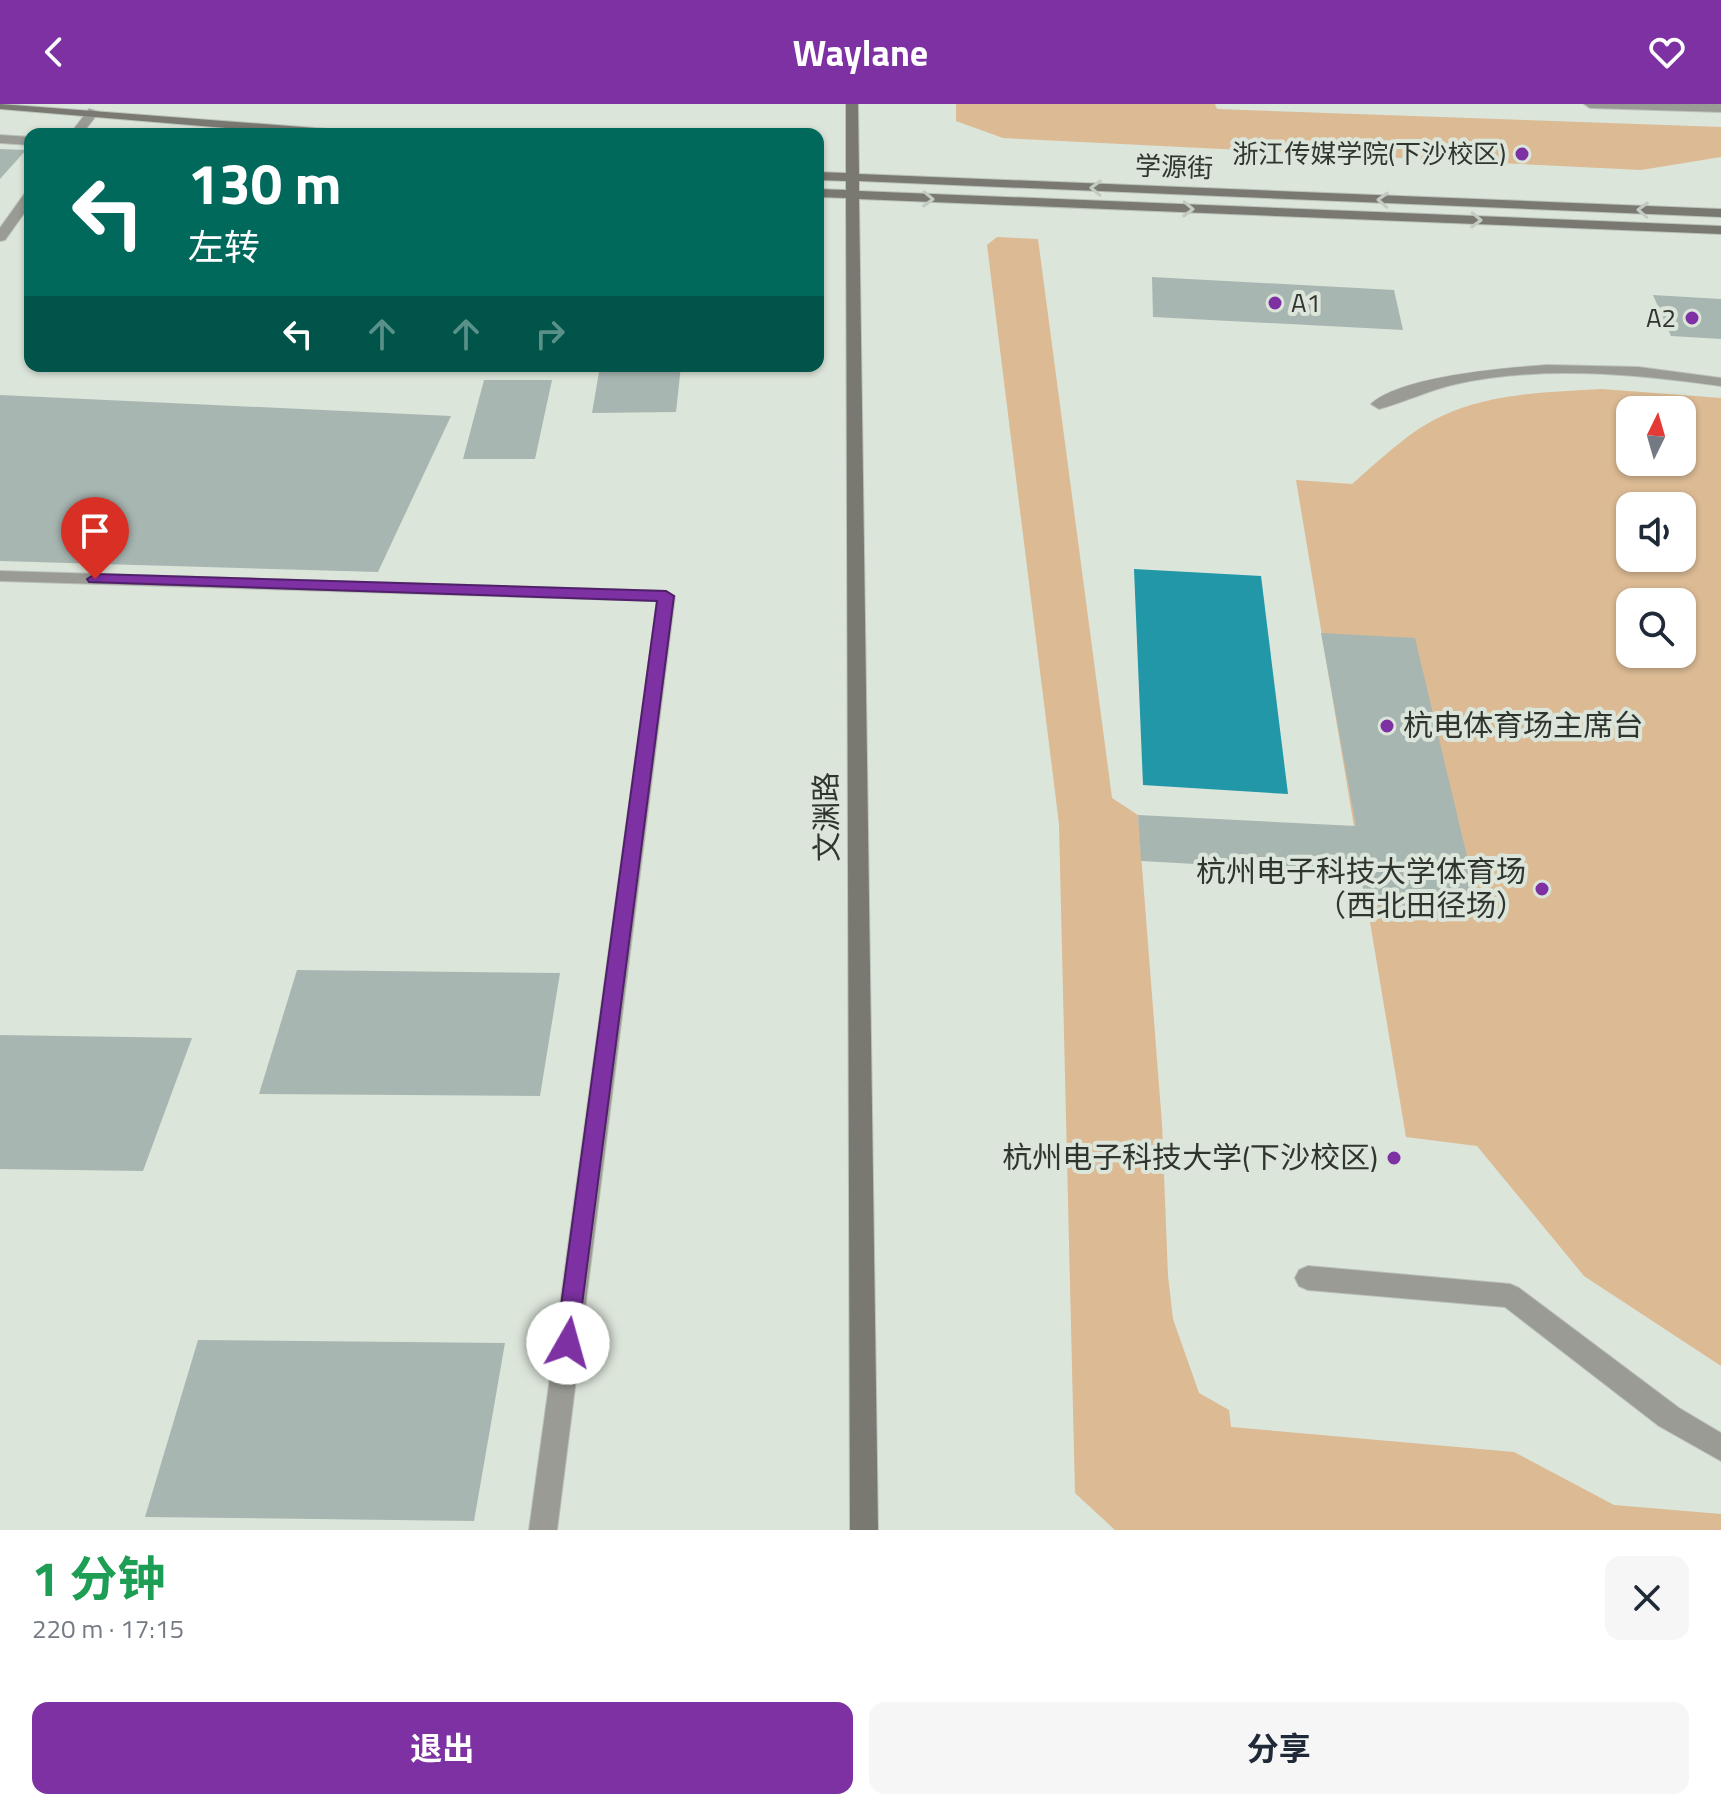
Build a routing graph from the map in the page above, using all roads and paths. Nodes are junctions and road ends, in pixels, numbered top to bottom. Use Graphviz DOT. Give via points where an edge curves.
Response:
graph roads {
  1 [pos="852,104"];
  2 [pos="1590,104"];
  3 [pos="0,105"];
  4 [pos="1721,108"];
  5 [pos="93,112"];
  6 [pos="0,117"];
  7 [pos="72,128"];
  8 [pos="80,128"];
  9 [pos="273,128"];
  10 [pos="0,139"];
  11 [pos="24,141"];
  12 [pos="824,178"];
  13 [pos="850,187"];
  14 [pos="824,192"];
  15 [pos="24,204"];
  16 [pos="1721,213"];
  17 [pos="1721,230"];
  18 [pos="1,233"];
  19 [pos="1721,382"];
  20 [pos="1379,404"];
  21 [pos="0,576"];
  22 [pos="1308,1278"];
  23 [pos="1721,1448"];
  24 [pos="543,1530"];
  25 [pos="864,1530"];
  1 -- 13 [label="main road, 文渊路"];
  2 -- 4 [label="street"];
  3 -- 5 [label="main road"];
  5 -- 8 [label="street"];
  5 -- 9 [label="main road"];
  6 -- 7 [label="main road"];
  10 -- 11 [label="street"];
  12 -- 13 [label="main road, 学源街"];
  13 -- 14 [label="main road, 学源街"];
  16 -- 13 [label="main road, 学源街, one-way"];
  13 -- 17 [label="main road, 学源街, one-way"];
  13 -- 25 [label="main road, 文渊路"];
  15 -- 18 [label="street"];
  19 -- 20 [label="street" via="1660,372 1527,370 1412,388"];
  21 -- 24 [label="street" via="666,596"];
  22 -- 23 [label="street" via="1510,1296 1669,1417"];
}
